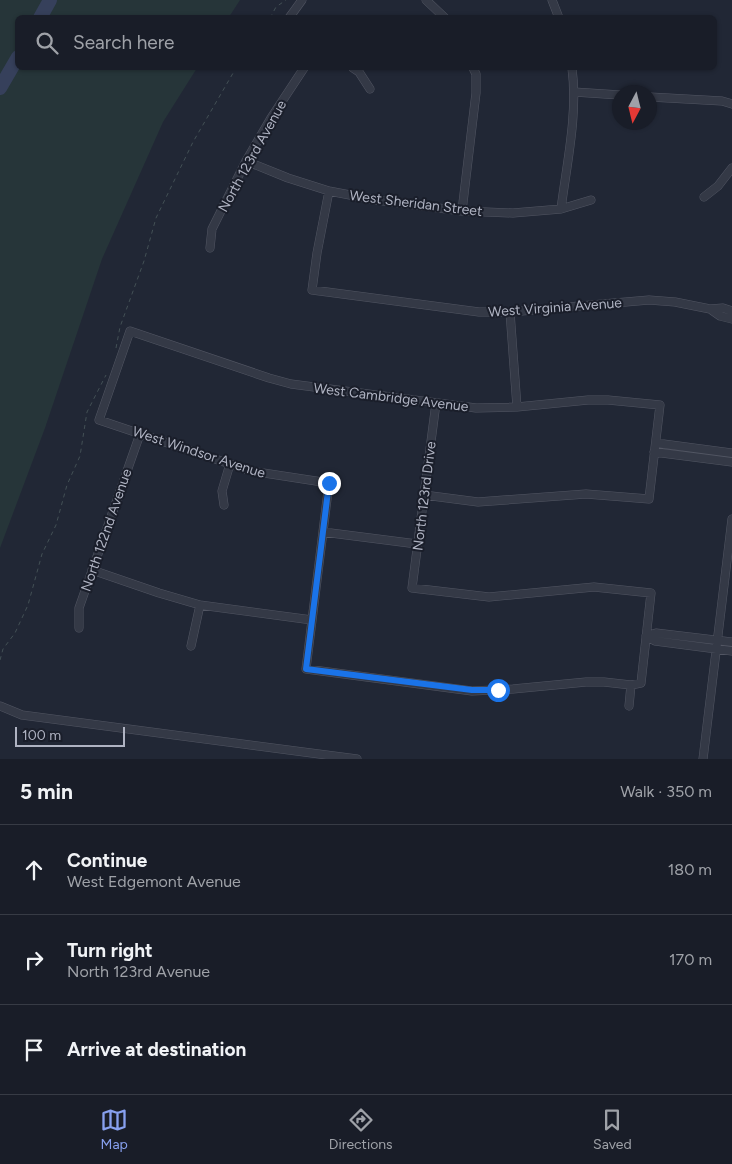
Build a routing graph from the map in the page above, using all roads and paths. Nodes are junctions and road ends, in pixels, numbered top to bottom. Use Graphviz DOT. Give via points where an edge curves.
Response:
graph roads {
  1 [pos="286,0"];
  2 [pos="302,0"];
  3 [pos="426,0"];
  4 [pos="552,0"];
  5 [pos="272,15"];
  6 [pos="291,15"];
  7 [pos="442,15"];
  8 [pos="558,15"];
  9 [pos="303,70"];
  10 [pos="356,70"];
  11 [pos="474,70"];
  12 [pos="572,70"];
  13 [pos="370,88"];
  14 [pos="574,92"];
  15 [pos="612,94"];
  16 [pos="657,97"];
  17 [pos="732,104"];
  18 [pos="246,161"];
  19 [pos="732,168"];
  20 [pos="329,191"];
  21 [pos="704,197"];
  22 [pos="591,200"];
  23 [pos="561,209"];
  24 [pos="462,212"];
  25 [pos="210,248"];
  26 [pos="710,309"];
  27 [pos="732,311"];
  28 [pos="510,312"];
  29 [pos="732,319"];
  30 [pos="436,403"];
  31 [pos="517,407"];
  32 [pos="100,420"];
  33 [pos="140,434"];
  34 [pos="656,442"];
  35 [pos="654,452"];
  36 [pos="732,453"];
  37 [pos="732,462"];
  38 [pos="230,464"];
  39 [pos="424,495"];
  40 [pos="224,505"];
  41 [pos="732,519"];
  42 [pos="323,532"];
  43 [pos="417,544"];
  44 [pos="92,570"];
  45 [pos="200,605"];
  46 [pos="312,620"];
  47 [pos="79,628"];
  48 [pos="646,636"];
  49 [pos="732,642"];
  50 [pos="717,644"];
  51 [pos="191,646"];
  52 [pos="732,651"];
  53 [pos="631,685"];
  54 [pos="0,706"];
  55 [pos="629,706"];
  56 [pos="357,759"];
  57 [pos="703,759"];
  1 -- 5 [label="path"];
  2 -- 6 [label="street"];
  3 -- 7 [label="street"];
  4 -- 8 [label="street"];
  9 -- 18 [label="street, North 123rd Avenue"];
  10 -- 13 [label="street"];
  11 -- 24 [label="street" via="476,93"];
  12 -- 14 [label="street"];
  14 -- 15 [label="street"];
  14 -- 23 [label="street"];
  16 -- 17 [label="street"];
  18 -- 20 [label="street, West Sheridan Street"];
  18 -- 25 [label="street, North 123rd Avenue" via="212,229"];
  19 -- 21 [label="street"];
  20 -- 24 [label="street, West Sheridan Street"];
  20 -- 28 [label="street, West Virginia Avenue" via="312,290 467,310"];
  22 -- 23 [label="street, West Sheridan Street"];
  23 -- 24 [label="street, West Sheridan Street"];
  26 -- 27 [label="street, West Virginia Avenue"];
  26 -- 28 [label="street, West Virginia Avenue" via="649,300"];
  26 -- 29 [label="street, West Virginia Avenue"];
  28 -- 31 [label="street"];
  30 -- 31 [label="street, West Cambridge Avenue" via="476,408"];
  30 -- 32 [label="street, West Cambridge Avenue" via="281,382 130,331"];
  30 -- 39 [label="street, North 123rd Drive"];
  31 -- 34 [label="street, West Cambridge Avenue" via="588,400 660,405"];
  32 -- 33 [label="street, West Windsor Avenue"];
  33 -- 38 [label="street, West Windsor Avenue"];
  33 -- 44 [label="street, North 122nd Avenue"];
  34 -- 35 [label="street"];
  34 -- 36 [label="street"];
  35 -- 37 [label="street"];
  35 -- 39 [label="street" via="649,499 586,494 478,502"];
  38 -- 40 [label="street" via="222,491"];
  38 -- 42 [label="street, West Windsor Avenue" via="263,474 329,483"];
  39 -- 43 [label="street, North 123rd Drive"];
  41 -- 50 [label="street"];
  42 -- 43 [label="street"];
  42 -- 46 [label="street"];
  43 -- 48 [label="street, North 123rd Drive" via="412,588 489,597 594,588 651,593"];
  44 -- 45 [label="street"];
  44 -- 47 [label="street, North 122nd Avenue" via="79,608"];
  45 -- 46 [label="street"];
  45 -- 51 [label="street"];
  46 -- 53 [label="street" via="306,669 472,690 586,682"];
  48 -- 50 [label="street" via="655,641"];
  48 -- 53 [label="street" via="640,684"];
  49 -- 50 [label="street"];
  50 -- 52 [label="street"];
  50 -- 57 [label="street"];
  53 -- 55 [label="street"];
  54 -- 56 [label="street" via="22,715"];
}
